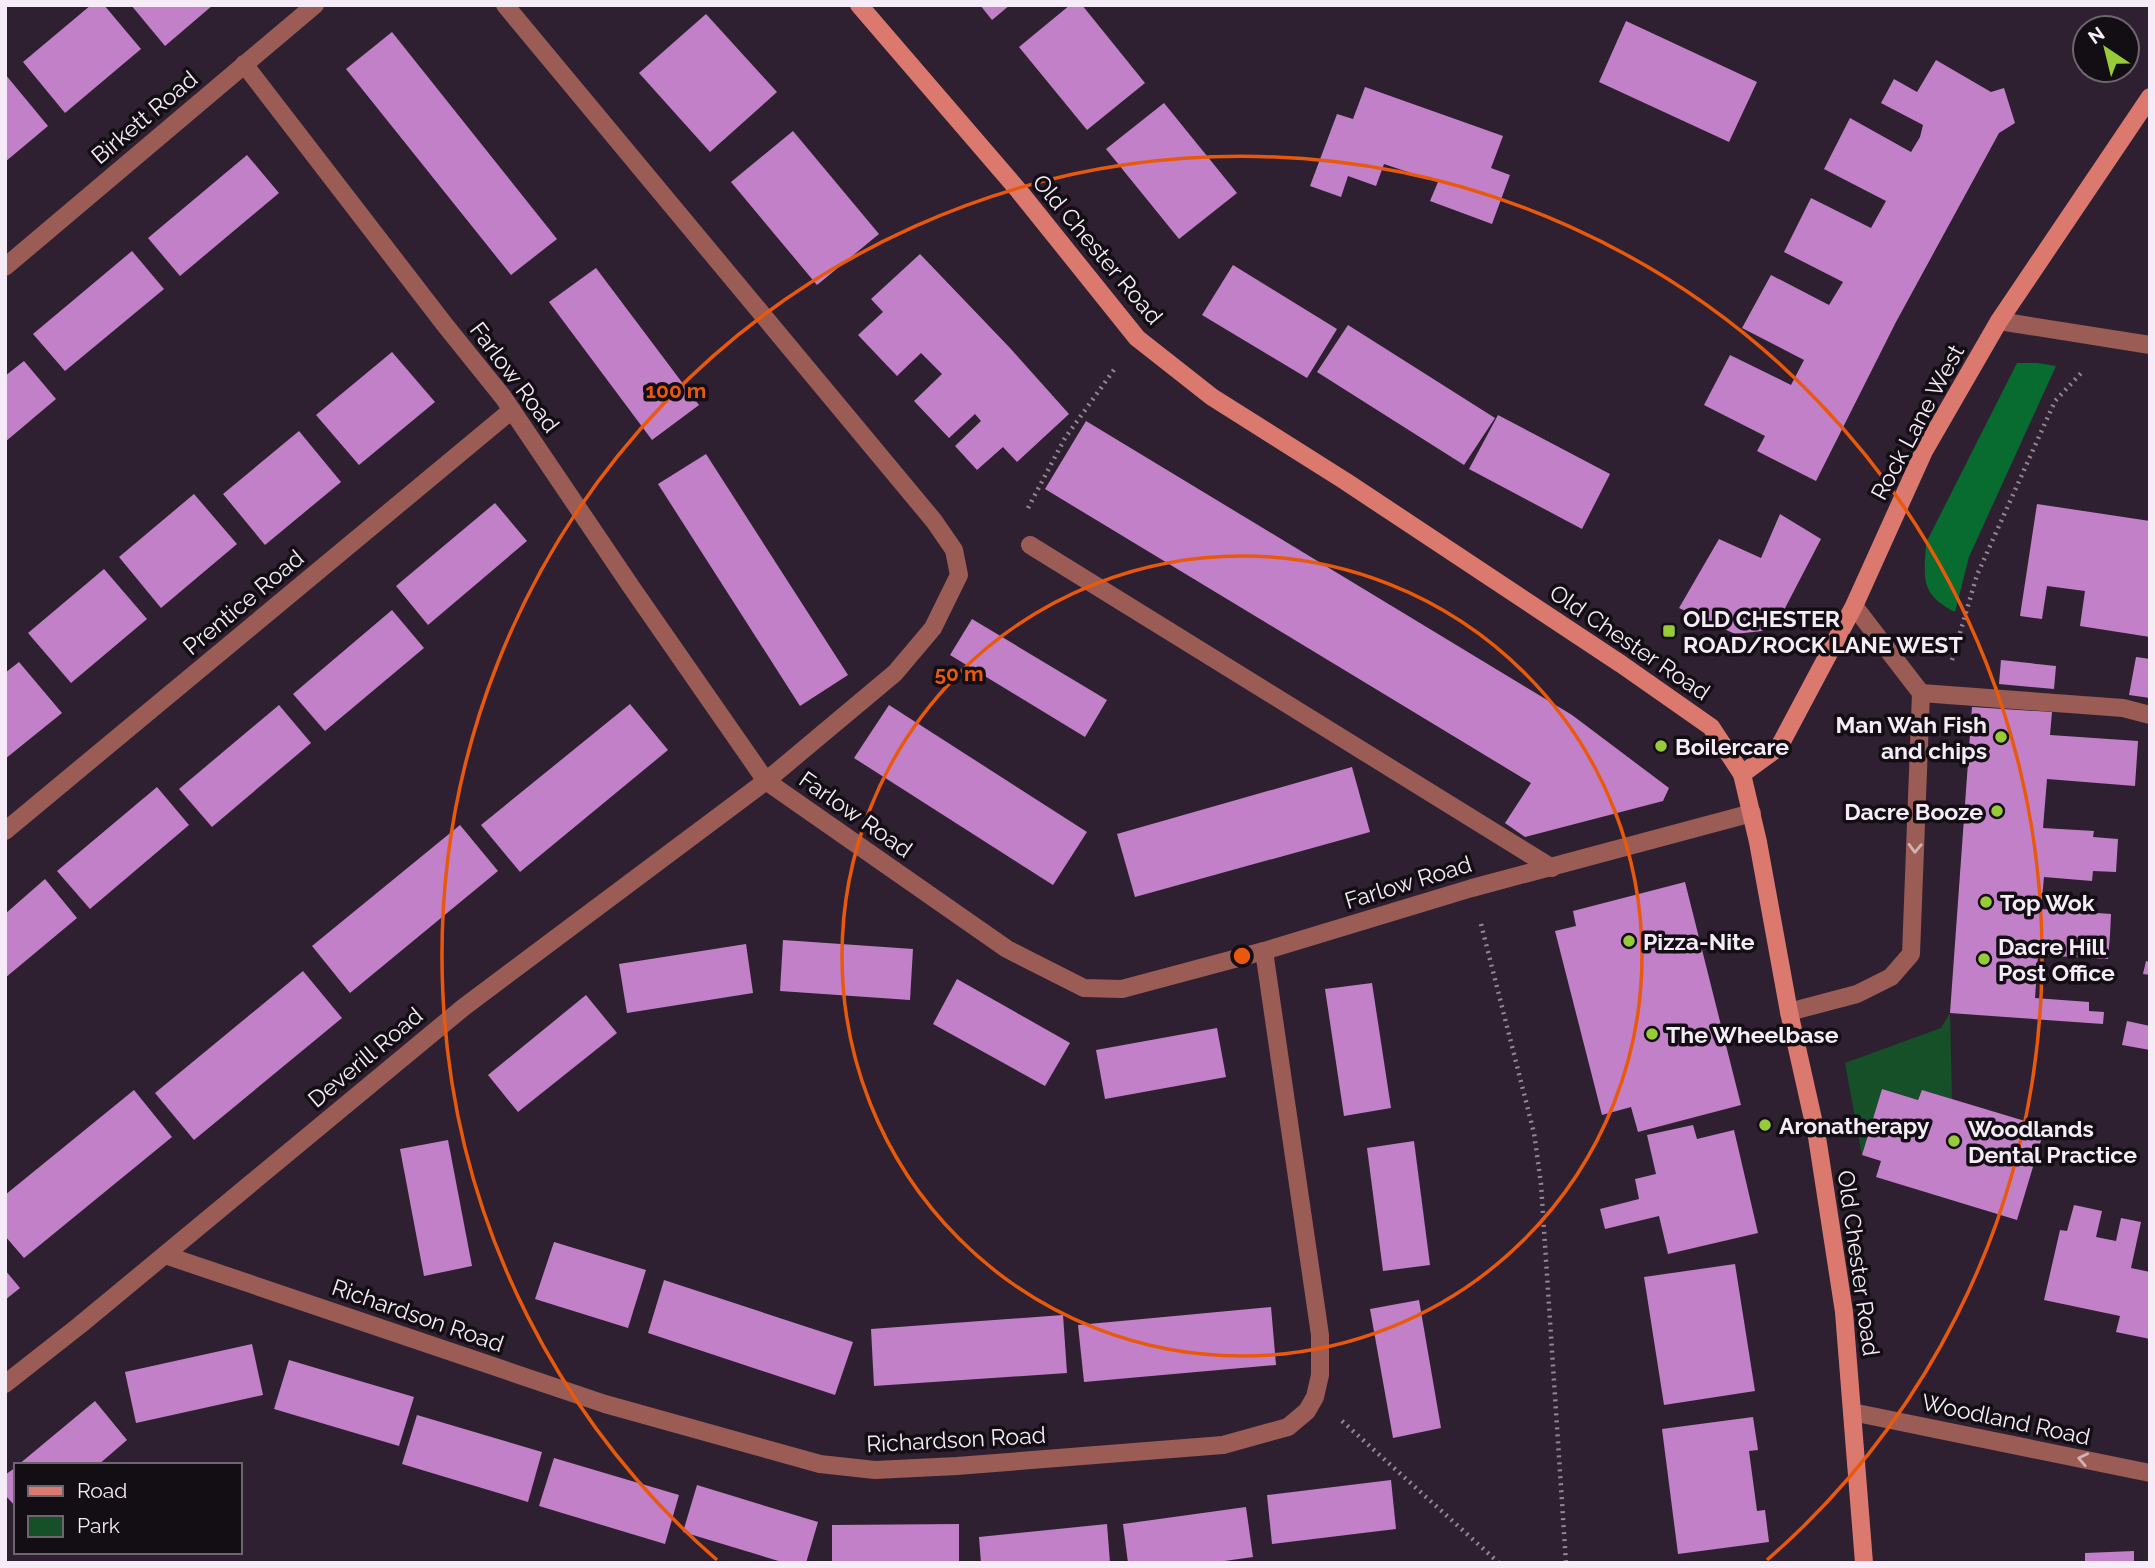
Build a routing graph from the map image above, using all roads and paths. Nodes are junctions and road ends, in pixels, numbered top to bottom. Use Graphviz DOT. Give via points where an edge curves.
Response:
graph roads {
  1 [pos="315,5"];
  2 [pos="505,5"];
  3 [pos="859,5"];
  4 [pos="244,64"];
  5 [pos="2150,97"];
  6 [pos="5,267"];
  7 [pos="1999,321"];
  8 [pos="1137,338"];
  9 [pos="2125,341"];
  10 [pos="2150,345"];
  11 [pos="512,410"];
  12 [pos="1030,545"];
  13 [pos="1854,606"];
  14 [pos="1921,693"];
  15 [pos="1942,694"];
  16 [pos="2150,715"];
  17 [pos="1742,774"];
  18 [pos="766,781"];
  19 [pos="1752,813"];
  20 [pos="5,831"];
  21 [pos="1552,868"];
  22 [pos="1472,888"];
  23 [pos="1264,951"];
  24 [pos="1789,1012"];
  25 [pos="165,1255"];
  26 [pos="5,1384"];
  27 [pos="1315,1397"];
  28 [pos="1852,1412"];
  29 [pos="2150,1473"];
  30 [pos="1499,1563"];
  31 [pos="1566,1563"];
  32 [pos="1864,1563"];
  1 -- 4 [label="street, Birkett Road"];
  2 -- 18 [label="street, Deverill Road" via="954,550 960,575 933,628 895,673"];
  3 -- 8 [label="main road, Old Chester Road" via="1019,191"];
  4 -- 6 [label="street, Birkett Road"];
  4 -- 11 [label="street, Farlow Road"];
  5 -- 7 [label="main road, Rock Lane West"];
  7 -- 9 [label="street"];
  7 -- 13 [label="main road, Rock Lane West" via="1924,451"];
  8 -- 12 [label="path" via="1065,438 1018,527 1018,538"];
  8 -- 17 [label="main road, Old Chester Road" via="1212,397 1564,625 1710,727"];
  9 -- 10 [label="street"];
  9 -- 15 [label="path" via="2082,371 2055,401 1977,575"];
  11 -- 18 [label="street, Farlow Road"];
  11 -- 20 [label="street, Prentice Road"];
  12 -- 21 [label="street"];
  13 -- 14 [label="street"];
  13 -- 17 [label="main road, Rock Lane West" via="1779,747"];
  14 -- 15 [label="street"];
  14 -- 24 [label="street, one-way" via="1911,954 1891,976 1857,993"];
  15 -- 16 [label="street" via="2123,708"];
  17 -- 19 [label="main road, Old Chester Road"];
  18 -- 23 [label="street, Farlow Road" via="1007,949 1084,988 1122,989"];
  18 -- 25 [label="street, Deverill Road" via="464,1007"];
  19 -- 21 [label="street, Farlow Road"];
  19 -- 24 [label="main road, Old Chester Road"];
  21 -- 22 [label="street, Farlow Road"];
  22 -- 23 [label="street, Farlow Road"];
  22 -- 31 [label="path" via="1534,1133"];
  23 -- 27 [label="street" via="1320,1335"];
  24 -- 28 [label="main road, Old Chester Road" via="1816,1137 1844,1312"];
  25 -- 26 [label="street, Deverill Road"];
  25 -- 27 [label="street, Richardson Road" via="605,1404 820,1464 874,1470 943,1467 1223,1445 1288,1427"];
  27 -- 30 [label="path"];
  29 -- 28 [label="street, Woodland Road, one-way"];
  28 -- 32 [label="main road, Old Chester Road"];
}
